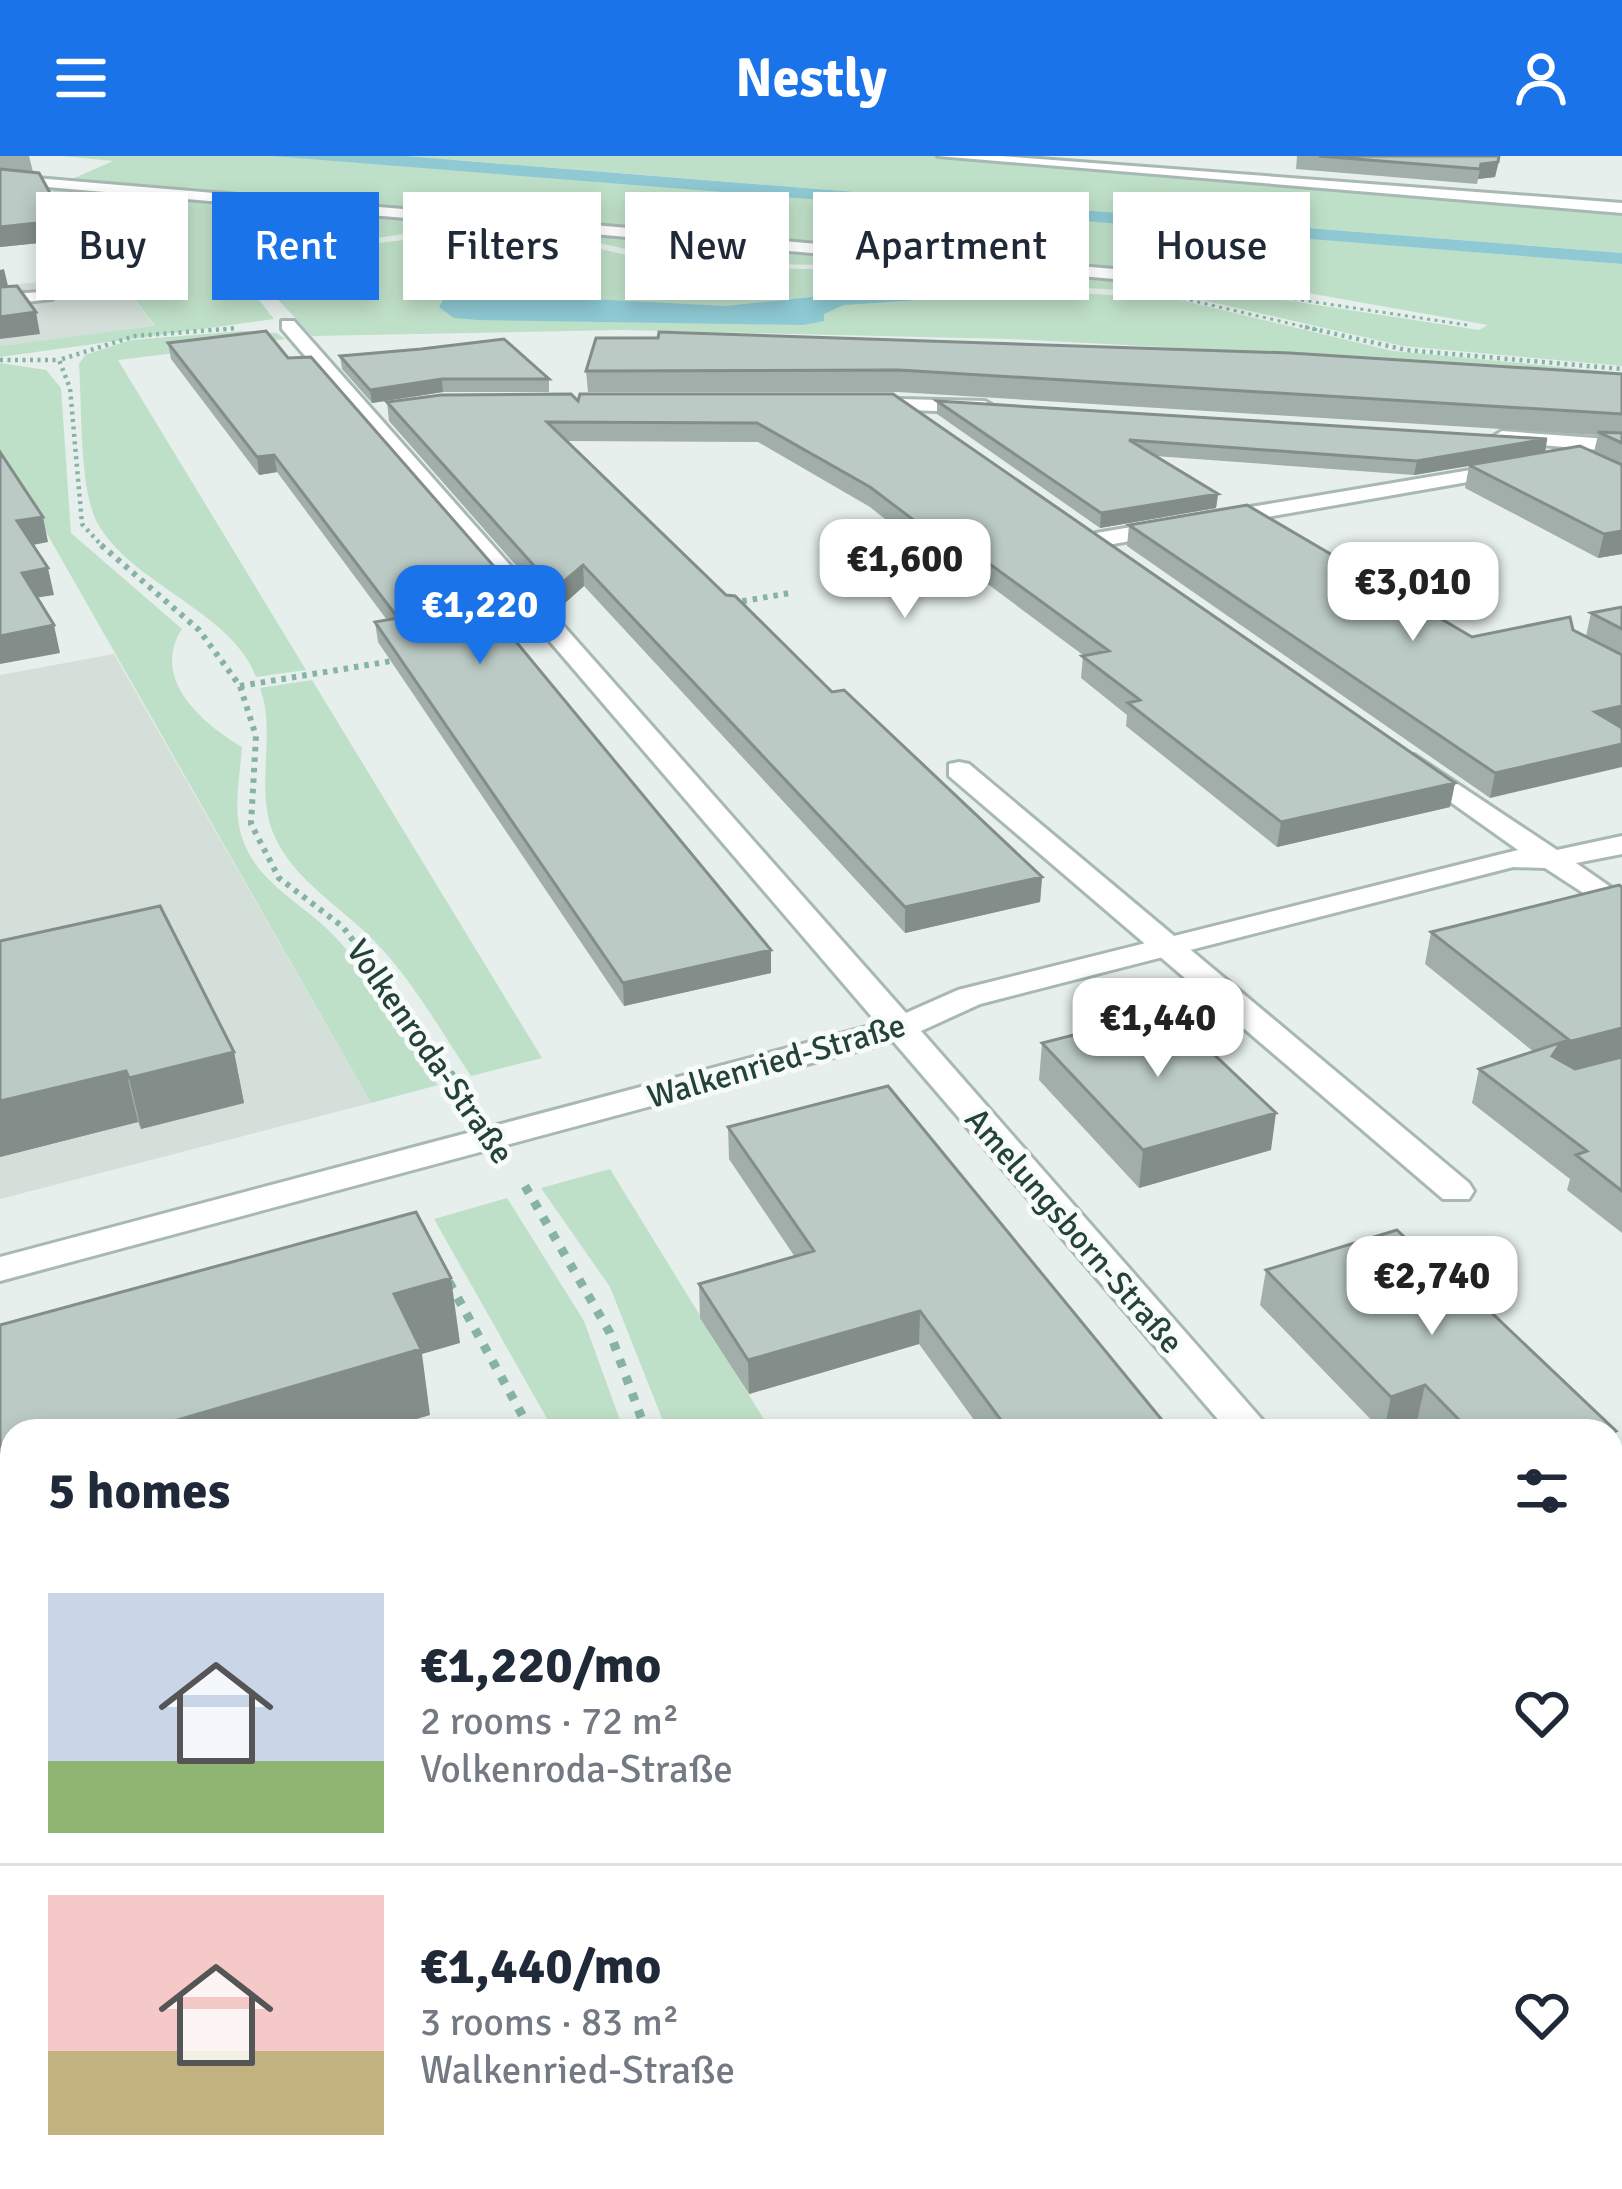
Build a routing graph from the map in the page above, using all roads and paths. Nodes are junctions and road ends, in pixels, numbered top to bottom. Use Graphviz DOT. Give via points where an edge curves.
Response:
graph roads {
  1 [pos="945,156"];
  2 [pos="0,179"];
  3 [pos="1622,208"];
  4 [pos="1113,274"];
  5 [pos="36,296"];
  6 [pos="0,300"];
  7 [pos="1296,300"];
  8 [pos="288,325"];
  9 [pos="1467,325"];
  10 [pos="0,360"];
  11 [pos="59,360"];
  12 [pos="826,402"];
  13 [pos="898,402"];
  14 [pos="1015,409"];
  15 [pos="934,427"];
  16 [pos="1486,436"];
  17 [pos="1533,439"];
  18 [pos="1622,446"];
  19 [pos="1134,566"];
  20 [pos="1399,753"];
  21 [pos="959,770"];
  22 [pos="1622,845"];
  23 [pos="1551,860"];
  24 [pos="1622,909"];
  25 [pos="1162,946"];
  26 [pos="898,1029"];
  27 [pos="496,1136"];
  28 [pos="1456,1191"];
  29 [pos="441,1268"];
  30 [pos="0,1269"];
  31 [pos="524,1419"];
  32 [pos="642,1419"];
  33 [pos="1240,1419"];
  1 -- 3 [label="street"];
  2 -- 4 [label="street"];
  5 -- 6 [label="street"];
  7 -- 9 [label="path"];
  8 -- 11 [label="path" via="135,336"];
  8 -- 26 [label="street" via="376,412"];
  10 -- 11 [label="path"];
  11 -- 27 [label="path, Volkenroda-Straße" via="70,388 82,524 199,630 240,686 256,736 251,824 279,878 343,927"];
  12 -- 13 [label="street"];
  13 -- 14 [label="street"];
  13 -- 15 [label="street"];
  16 -- 17 [label="street"];
  17 -- 18 [label="street"];
  17 -- 19 [label="street" via="1561,464 1087,533"];
  20 -- 23 [label="street"];
  21 -- 25 [label="street"];
  22 -- 23 [label="street, Walkenried-Straße"];
  23 -- 24 [label="street"];
  23 -- 25 [label="street, Walkenried-Straße" via="1513,857"];
  25 -- 26 [label="street, Walkenried-Straße" via="969,998"];
  25 -- 28 [label="street"];
  26 -- 27 [label="street, Walkenried-Straße"];
  26 -- 33 [label="street, Amelungsborn-Straße"];
  27 -- 30 [label="street, Walkenried-Straße"];
  27 -- 32 [label="path, Volkenroda-Straße" via="610,1333"];
  29 -- 31 [label="path"];
}
